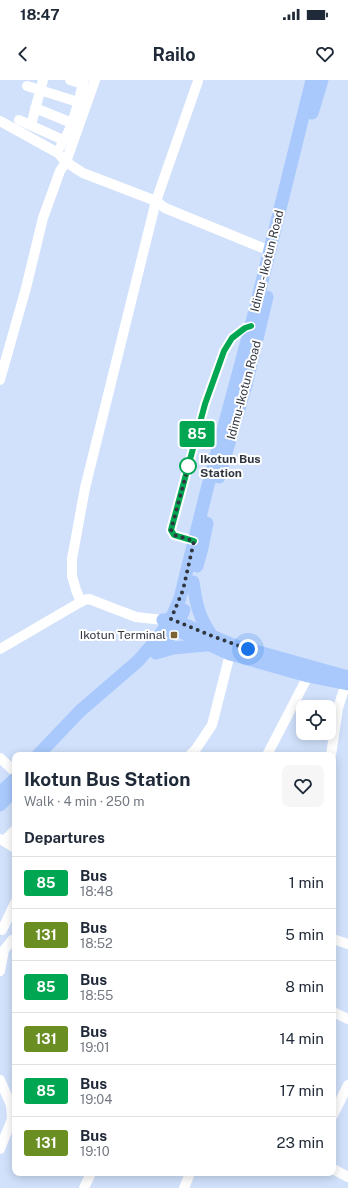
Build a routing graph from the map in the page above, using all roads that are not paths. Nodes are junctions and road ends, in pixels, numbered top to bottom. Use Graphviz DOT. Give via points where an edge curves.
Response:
graph roads {
  1 [pos="43,80"];
  2 [pos="70,80"];
  3 [pos="95,80"];
  4 [pos="312,80"];
  5 [pos="322,80"];
  6 [pos="198,81"];
  7 [pos="84,82"];
  8 [pos="27,86"];
  9 [pos="40,90"];
  10 [pos="78,102"];
  11 [pos="35,108"];
  12 [pos="19,120"];
  13 [pos="0,121"];
  14 [pos="72,123"];
  15 [pos="31,125"];
  16 [pos="63,140"];
  17 [pos="58,153"];
  18 [pos="66,162"];
  19 [pos="156,201"];
  20 [pos="279,229"];
  21 [pos="270,251"];
  22 [pos="251,326"];
  23 [pos="0,380"];
  24 [pos="194,541"];
  25 [pos="193,582"];
  26 [pos="81,602"];
  27 [pos="171,623"];
  28 [pos="210,641"];
  29 [pos="0,649"];
  30 [pos="156,653"];
  31 [pos="230,654"];
  32 [pos="308,676"];
  33 [pos="347,681"];
  34 [pos="41,752"];
  35 [pos="51,752"];
  36 [pos="193,752"];
  37 [pos="269,752"];
  38 [pos="331,752"];
  39 [pos="0,758"];
  40 [pos="12,769"];
  41 [pos="12,781"];
  42 [pos="0,793"];
  43 [pos="12,793"];
  44 [pos="0,805"];
  45 [pos="12,832"];
  46 [pos="2,840"];
  47 [pos="12,846"];
  48 [pos="12,909"];
  49 [pos="1,929"];
  50 [pos="12,939"];
  51 [pos="336,940"];
  52 [pos="12,943"];
  53 [pos="348,944"];
  54 [pos="0,971"];
  55 [pos="336,1013"];
  56 [pos="348,1019"];
  57 [pos="0,1080"];
  58 [pos="348,1085"];
  59 [pos="12,1109"];
  60 [pos="336,1109"];
  61 [pos="12,1120"];
  62 [pos="0,1146"];
  63 [pos="336,1171"];
  64 [pos="90,1176"];
  65 [pos="189,1176"];
  66 [pos="348,1177"];
  67 [pos="84,1188"];
  68 [pos="184,1188"];
  1 -- 9 [label="street"];
  2 -- 7 [label="street"];
  3 -- 18 [label="street"];
  4 -- 20 [label="main road, Idimu - Ikotun Road"];
  5 -- 20 [label="main road, Idimu-Ikotun Road"];
  6 -- 19 [label="street"];
  7 -- 10 [label="street"];
  8 -- 9 [label="street"];
  9 -- 10 [label="street"];
  9 -- 11 [label="street"];
  10 -- 14 [label="street"];
  11 -- 14 [label="street"];
  11 -- 15 [label="street"];
  12 -- 15 [label="street"];
  13 -- 17 [label="street"];
  14 -- 16 [label="street"];
  15 -- 16 [label="street"];
  16 -- 17 [label="street"];
  17 -- 18 [label="street"];
  18 -- 19 [label="street" via="83,173"];
  18 -- 23 [label="street" via="60,171 43,218"];
  19 -- 21 [label="street" via="164,208"];
  19 -- 26 [label="street" via="83,494 72,559 72,576"];
  20 -- 21 [label="main road, Idimu - Ikotun Road"];
  20 -- 25 [label="main road, Idimu-Ikotun Road" via="248,378"];
  21 -- 22 [label="main road, Idimu - Ikotun Road"];
  22 -- 24 [label="main road, Idimu - Ikotun Road"];
  22 -- 24 [label="street" via="232,338 224,351 205,404 171,530 174,535"];
  24 -- 27 [label="main road, Idimu - Ikotun Road" via="183,590"];
  25 -- 27 [label="main road, Idimu-Ikotun Road" via="186,605"];
  25 -- 28 [label="main road" via="196,605"];
  26 -- 27 [label="street" via="89,599 136,616"];
  26 -- 29 [label="street"];
  27 -- 28 [label="main road"];
  27 -- 30 [label="main road"];
  27 -- 34 [label="main road" via="138,661 80,711"];
  28 -- 30 [label="main road"];
  28 -- 31 [label="main road"];
  28 -- 33 [label="main road" via="233,645"];
  30 -- 35 [label="main road" via="128,681 86,716"];
  31 -- 32 [label="main road"];
  31 -- 36 [label="street" via="212,725"];
  32 -- 33 [label="main road"];
  32 -- 37 [label="street"];
  33 -- 38 [label="street" via="338,708"];
  39 -- 40 [label="street"];
  41 -- 42 [label="main road"];
  43 -- 44 [label="main road"];
  45 -- 46 [label="street"];
  46 -- 47 [label="street"];
  48 -- 49 [label="street"];
  49 -- 50 [label="street"];
  51 -- 53 [label="street"];
  52 -- 54 [label="street" via="4,950"];
  55 -- 56 [label="street"];
  57 -- 59 [label="street"];
  58 -- 60 [label="street"];
  61 -- 62 [label="street"];
  63 -- 66 [label="street"];
  64 -- 67 [label="street"];
  65 -- 68 [label="street"];
}
